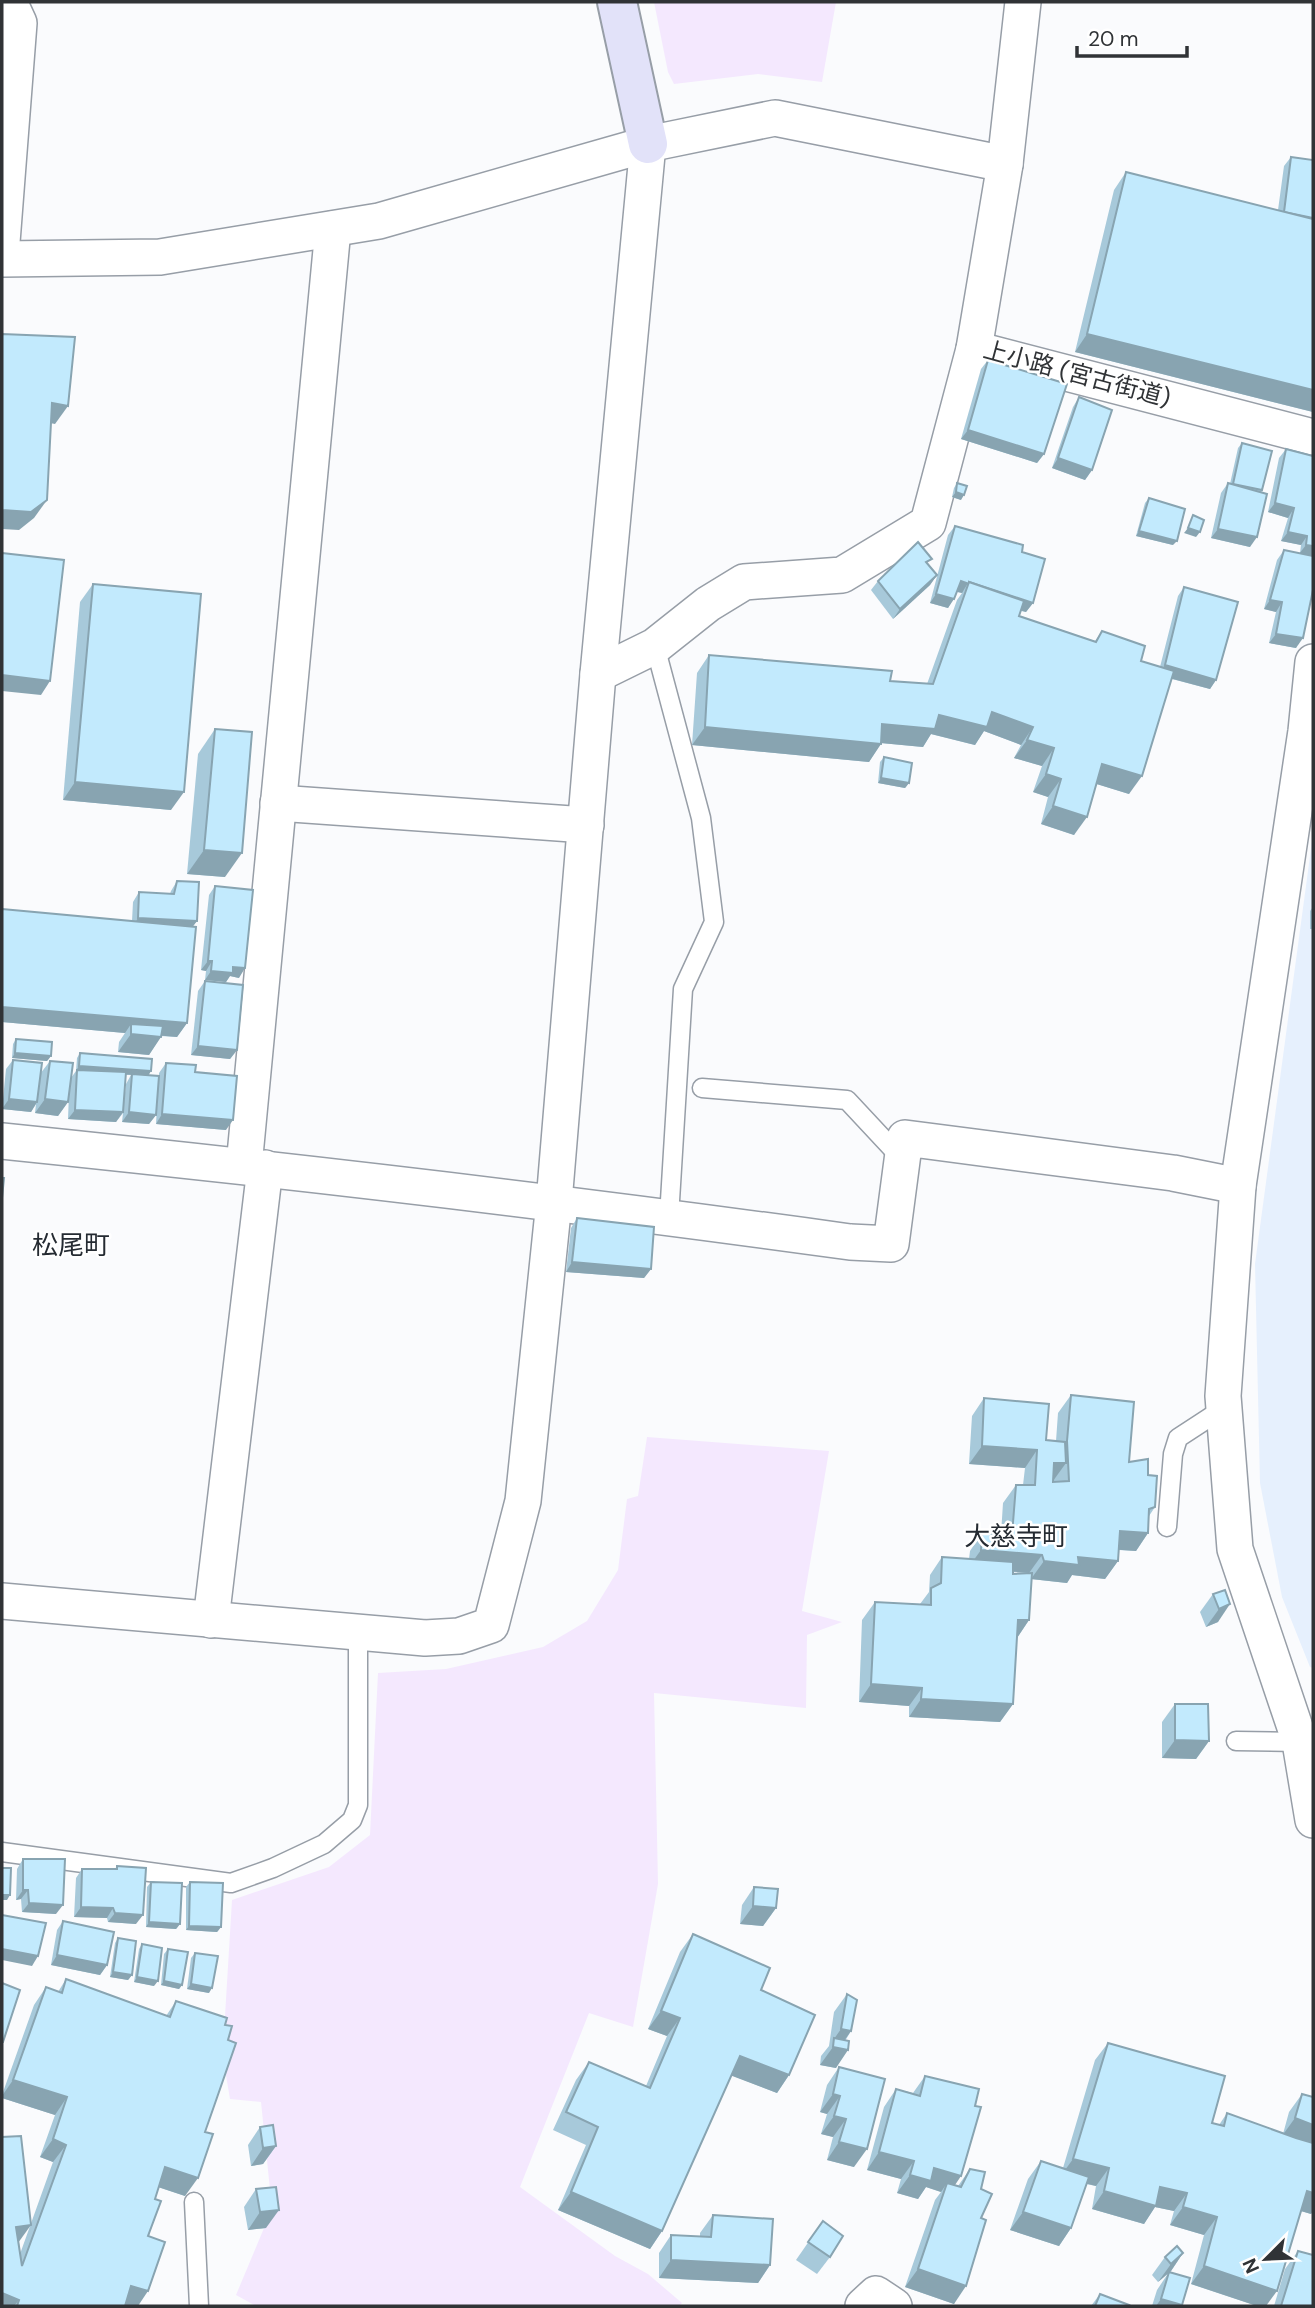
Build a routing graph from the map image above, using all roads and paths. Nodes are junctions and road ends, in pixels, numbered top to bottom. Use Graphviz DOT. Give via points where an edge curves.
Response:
graph roads {
  1 [pos="2,2"];
  2 [pos="617,2"];
  3 [pos="1023,2"];
  4 [pos="648,144"];
  5 [pos="1005,164"];
  6 [pos="333,229"];
  7 [pos="2,242"];
  8 [pos="2,259"];
  9 [pos="974,349"];
  10 [pos="1313,437"];
  11 [pos="655,646"];
  12 [pos="1313,662"];
  13 [pos="598,674"];
  14 [pos="278,803"];
  15 [pos="586,825"];
  16 [pos="702,1088"];
  17 [pos="2,1141"];
  18 [pos="902,1160"];
  19 [pos="254,1167"];
  20 [pos="1238,1186"];
  21 [pos="554,1202"];
  22 [pos="669,1217"];
  23 [pos="1224,1408"];
  24 [pos="1167,1527"];
  25 [pos="2,1601"];
  26 [pos="211,1620"];
  27 [pos="358,1633"];
  28 [pos="1236,1741"];
  29 [pos="1307,1742"];
  30 [pos="1313,1821"];
  31 [pos="2,1852"];
  32 [pos="194,2202"];
  33 [pos="199,2306"];
  34 [pos="863,2306"];
  35 [pos="894,2306"];
  1 -- 7 [label="street" via="13,10 19,23"];
  2 -- 4 [label="street"];
  3 -- 5 [label="street, 上小路 (宮古街道)"];
  4 -- 5 [label="street" via="775,118"];
  4 -- 6 [label="street" via="379,221"];
  4 -- 13 [label="street"];
  5 -- 9 [label="street, 上小路 (宮古街道)"];
  6 -- 8 [label="street" via="160,257"];
  6 -- 14 [label="street"];
  9 -- 10 [label="street, 上小路 (宮古街道)"];
  9 -- 11 [label="street" via="928,523 842,575 744,582"];
  11 -- 13 [label="street"];
  11 -- 22 [label="lane" via="701,818 714,922 683,989"];
  12 -- 20 [label="street" via="1307,731"];
  13 -- 15 [label="street"];
  14 -- 15 [label="street"];
  14 -- 19 [label="street"];
  15 -- 21 [label="street"];
  16 -- 18 [label="lane" via="846,1100"];
  17 -- 19 [label="street"];
  18 -- 20 [label="street" via="905,1138 1173,1173"];
  18 -- 22 [label="street" via="891,1244"];
  19 -- 21 [label="street"];
  19 -- 26 [label="street"];
  20 -- 23 [label="street"];
  21 -- 22 [label="street"];
  21 -- 27 [label="street" via="523,1501 491,1625 459,1636"];
  23 -- 24 [label="lane" via="1178,1438"];
  23 -- 29 [label="street" via="1235,1549"];
  25 -- 26 [label="street"];
  26 -- 27 [label="street"];
  27 -- 31 [label="lane" via="358,1805 352,1820 324,1844 231,1883"];
  28 -- 29 [label="lane"];
  29 -- 30 [label="street"];
  32 -- 33 [label="lane"];
  34 -- 35 [label="street" via="876,2294"];
}
